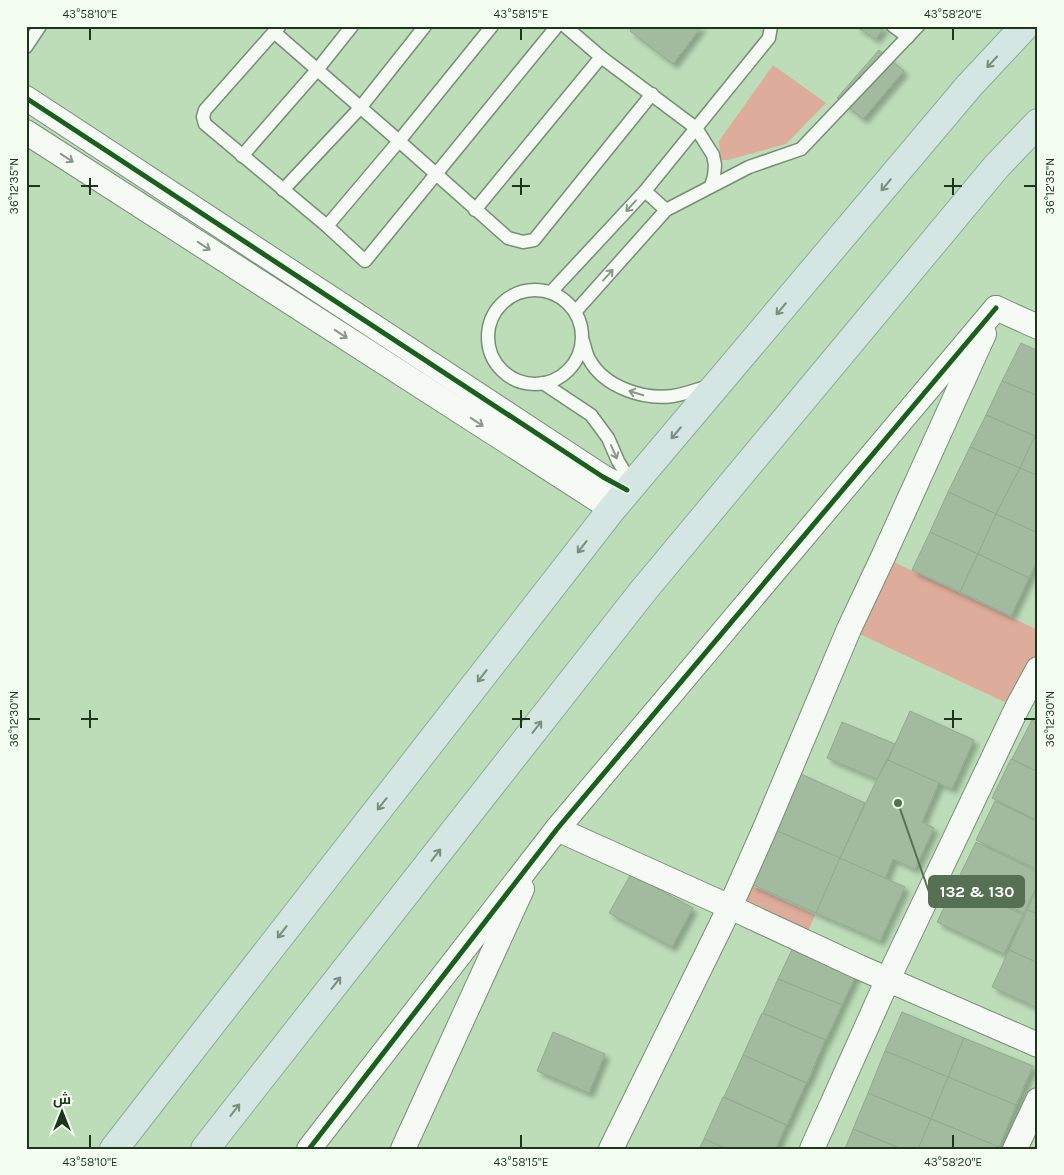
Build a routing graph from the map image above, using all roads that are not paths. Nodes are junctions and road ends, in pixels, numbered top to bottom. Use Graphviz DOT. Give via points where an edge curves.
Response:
graph roads {
  1 [pos="40,26"];
  2 [pos="352,26"];
  3 [pos="425,26"];
  4 [pos="492,26"];
  5 [pos="557,26"];
  6 [pos="565,26"];
  7 [pos="771,26"];
  8 [pos="893,26"];
  9 [pos="918,26"];
  10 [pos="1026,26"];
  11 [pos="277,29"];
  12 [pos="908,37"];
  13 [pos="26,48"];
  14 [pos="601,57"];
  15 [pos="317,70"];
  16 [pos="652,94"];
  17 [pos="26,98"];
  18 [pos="360,108"];
  19 [pos="1038,123"];
  20 [pos="696,128"];
  21 [pos="26,132"];
  22 [pos="399,141"];
  23 [pos="242,156"];
  24 [pos="436,175"];
  25 [pos="711,186"];
  26 [pos="284,190"];
  27 [pos="645,191"];
  28 [pos="476,210"];
  29 [pos="666,210"];
  30 [pos="327,226"];
  31 [pos="551,292"];
  32 [pos="996,308"];
  33 [pos="576,311"];
  34 [pos="1038,327"];
  35 [pos="583,341"];
  36 [pos="543,383"];
  37 [pos="718,384"];
  38 [pos="624,495"];
  39 [pos="1038,669"];
  40 [pos="557,829"];
  41 [pos="540,851"];
  42 [pos="730,907"];
  43 [pos="888,979"];
  44 [pos="1038,1045"];
  45 [pos="1038,1100"];
  46 [pos="114,1149"];
  47 [pos="205,1149"];
  48 [pos="309,1149"];
  49 [pos="403,1149"];
  50 [pos="611,1149"];
  51 [pos="812,1149"];
  52 [pos="1015,1149"];
  1 -- 13 [label="lane"];
  2 -- 15 [label="lane"];
  3 -- 18 [label="lane"];
  4 -- 22 [label="lane"];
  5 -- 24 [label="lane"];
  6 -- 14 [label="lane"];
  7 -- 20 [label="lane" via="769,38"];
  8 -- 12 [label="lane"];
  9 -- 12 [label="lane"];
  10 -- 37 [label="highway, one-way" via="969,86"];
  11 -- 15 [label="lane"];
  11 -- 23 [label="lane" via="205,110 203,117 206,124"];
  12 -- 25 [label="lane" via="801,149 749,167"];
  14 -- 16 [label="lane"];
  14 -- 28 [label="lane"];
  15 -- 18 [label="lane"];
  15 -- 23 [label="lane"];
  16 -- 20 [label="lane"];
  16 -- 28 [label="lane" via="534,240 523,242 508,238"];
  17 -- 38 [label="street" via="578,460"];
  18 -- 22 [label="lane"];
  18 -- 26 [label="lane"];
  47 -- 19 [label="highway, one-way" via="643,591 996,167"];
  20 -- 25 [label="lane" via="715,166"];
  20 -- 27 [label="lane"];
  21 -- 38 [label="street, one-way"];
  22 -- 24 [label="lane"];
  22 -- 30 [label="lane"];
  23 -- 26 [label="lane"];
  24 -- 28 [label="lane"];
  24 -- 30 [label="lane" via="365,261"];
  25 -- 29 [label="lane"];
  26 -- 30 [label="lane"];
  27 -- 29 [label="lane"];
  27 -- 31 [label="lane, one-way"];
  33 -- 29 [label="lane, one-way"];
  31 -- 33 [label="lane"];
  31 -- 36 [label="lane" via="520,292 506,300 496,311 488,341 492,356 501,369 513,378"];
  32 -- 34 [label="street"];
  32 -- 40 [label="street"];
  32 -- 42 [label="street" via="849,629"];
  33 -- 35 [label="lane"];
  35 -- 36 [label="lane" via="579,356 570,369"];
  37 -- 35 [label="lane, one-way" via="673,396 646,396 624,390 603,376 590,360"];
  36 -- 38 [label="lane, one-way" via="591,415 608,438 618,462"];
  37 -- 38 [label="highway, one-way"];
  38 -- 46 [label="highway, one-way"];
  39 -- 43 [label="street"];
  40 -- 41 [label="street"];
  40 -- 42 [label="street"];
  41 -- 48 [label="street"];
  41 -- 49 [label="street"];
  42 -- 43 [label="street"];
  42 -- 50 [label="street"];
  43 -- 44 [label="street"];
  43 -- 51 [label="street"];
  45 -- 52 [label="street"];
}
